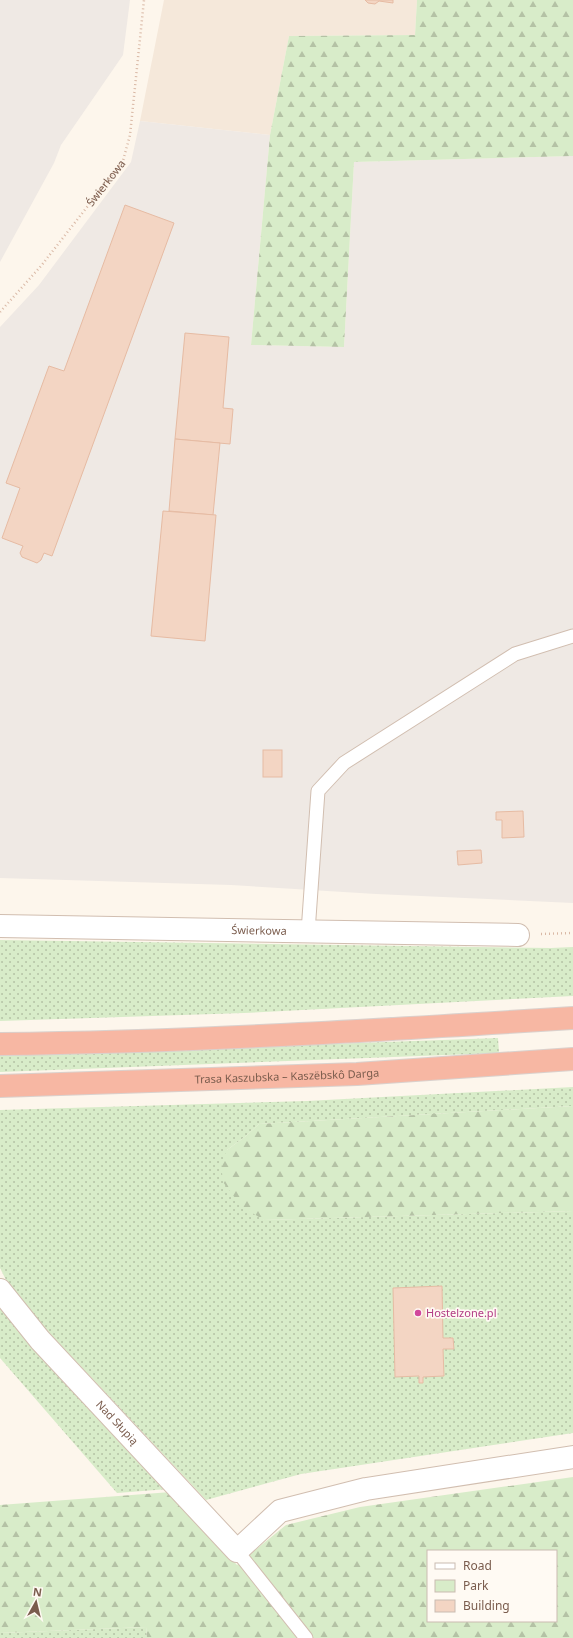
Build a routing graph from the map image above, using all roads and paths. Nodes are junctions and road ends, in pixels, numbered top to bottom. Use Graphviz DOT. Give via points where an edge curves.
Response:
graph roads {
  1 [pos="144,0"];
  2 [pos="0,312"];
  3 [pos="573,636"];
  4 [pos="0,926"];
  5 [pos="308,932"];
  6 [pos="573,933"];
  7 [pos="518,934"];
  8 [pos="573,1018"];
  9 [pos="495,1023"];
  10 [pos="573,1028"];
  11 [pos="0,1044"];
  12 [pos="573,1050"];
  13 [pos="573,1059"];
  14 [pos="498,1065"];
  15 [pos="0,1086"];
  16 [pos="0,1290"];
  17 [pos="573,1457"];
  18 [pos="237,1551"];
  19 [pos="306,1638"];
  1 -- 2 [label="path, Świerkowa" via="130,135 123,161 41,266"];
  3 -- 5 [label="lane" via="515,654 344,763 318,791"];
  4 -- 5 [label="street, Świerkowa"];
  5 -- 7 [label="street, Świerkowa"];
  6 -- 7 [label="path"];
  8 -- 9 [label="highway"];
  9 -- 10 [label="lane"];
  9 -- 11 [label="highway" via="283,1035"];
  12 -- 14 [label="lane"];
  13 -- 14 [label="highway, Trasa Kaszubska – Kaszëbskô Darga"];
  14 -- 15 [label="highway, Trasa Kaszubska – Kaszëbskô Darga" via="357,1074"];
  16 -- 18 [label="street, Nad Słupią" via="40,1340"];
  17 -- 18 [label="street" via="366,1489 280,1510"];
  18 -- 19 [label="lane"];
}
